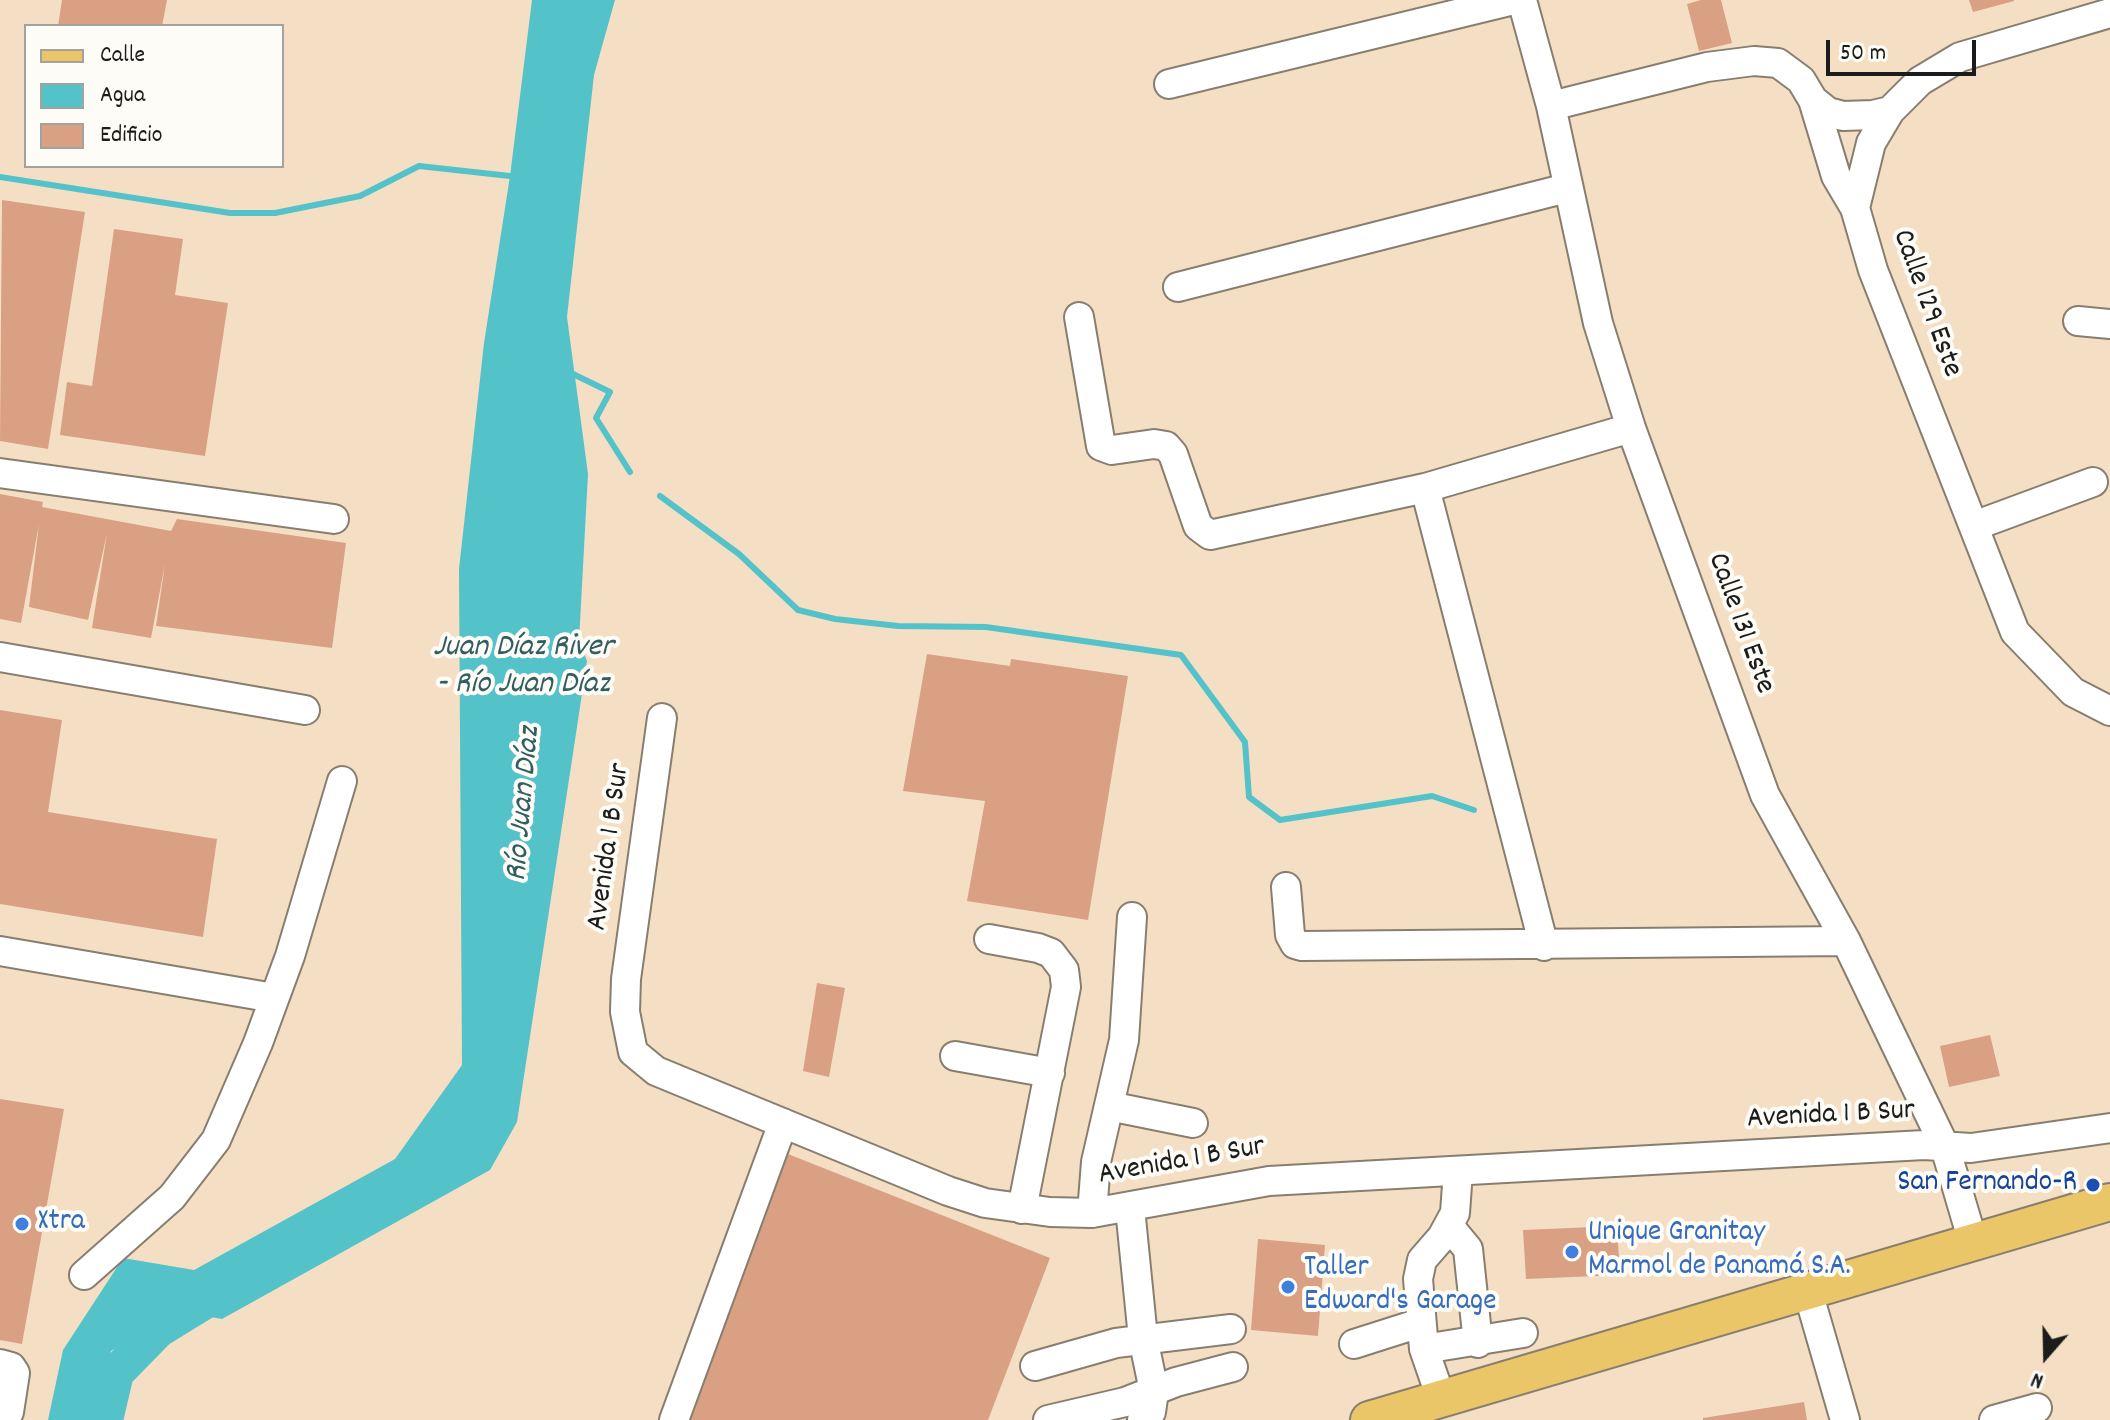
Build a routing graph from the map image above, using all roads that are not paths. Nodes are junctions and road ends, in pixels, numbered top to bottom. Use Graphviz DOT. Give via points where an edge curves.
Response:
graph roads {
  1 [pos="1514,0"];
  2 [pos="1522,0"];
  3 [pos="2110,13"];
  4 [pos="1169,84"];
  5 [pos="1813,100"];
  6 [pos="1551,106"];
  7 [pos="1890,111"];
  8 [pos="1567,188"];
  9 [pos="1855,208"];
  10 [pos="1178,287"];
  11 [pos="1079,317"];
  12 [pos="2078,321"];
  13 [pos="2110,324"];
  14 [pos="1631,428"];
  15 [pos="0,473"];
  16 [pos="2093,482"];
  17 [pos="1425,488"];
  18 [pos="334,519"];
  19 [pos="1974,526"];
  20 [pos="0,657"];
  21 [pos="305,710"];
  22 [pos="2110,711"];
  23 [pos="662,718"];
  24 [pos="342,781"];
  25 [pos="1286,887"];
  26 [pos="1132,917"];
  27 [pos="989,939"];
  28 [pos="1846,941"];
  29 [pos="1544,946"];
  30 [pos="0,951"];
  31 [pos="274,998"];
  32 [pos="955,1056"];
  33 [pos="1050,1073"];
  34 [pos="1109,1106"];
  35 [pos="783,1123"];
  36 [pos="1193,1123"];
  37 [pos="2110,1128"];
  38 [pos="1945,1147"];
  39 [pos="1458,1171"];
  40 [pos="2110,1202"];
  41 [pos="1130,1208"];
  42 [pos="1022,1209"];
  43 [pos="1092,1213"];
  44 [pos="1449,1226"];
  45 [pos="1973,1242"];
  46 [pos="84,1275"];
  47 [pos="1808,1292"];
  48 [pos="1231,1329"];
  49 [pos="1523,1333"];
  50 [pos="1422,1336"];
  51 [pos="1143,1338"];
  52 [pos="1478,1343"];
  53 [pos="1354,1344"];
  54 [pos="0,1364"];
  55 [pos="1035,1366"];
  56 [pos="1233,1367"];
  57 [pos="1441,1398"];
  58 [pos="2037,1408"];
  59 [pos="1150,1411"];
  60 [pos="1384,1418"];
  61 [pos="0,1420"];
  62 [pos="674,1420"];
  63 [pos="1048,1420"];
  64 [pos="1845,1420"];
  65 [pos="1994,1420"];
  1 -- 4 [label="street"];
  2 -- 6 [label="street, Calle 131 Este"];
  3 -- 7 [label="street, Calle 129 Este" via="1960,57 1920,81"];
  5 -- 6 [label="street" via="1801,80 1778,63 1754,61 1707,67"];
  5 -- 7 [label="street" via="1843,116"];
  5 -- 9 [label="street" via="1836,176"];
  6 -- 8 [label="street, Calle 131 Este"];
  7 -- 9 [label="street, Calle 129 Este" via="1871,143"];
  8 -- 10 [label="street"];
  8 -- 14 [label="street, Calle 131 Este" via="1598,323"];
  9 -- 19 [label="street, Calle 129 Este" via="1873,270"];
  11 -- 17 [label="street" via="1101,446 1166,446 1205,534"];
  12 -- 13 [label="street"];
  14 -- 17 [label="street"];
  14 -- 28 [label="street, Calle 131 Este" via="1765,795"];
  15 -- 18 [label="street"];
  16 -- 19 [label="street"];
  17 -- 29 [label="street"];
  19 -- 22 [label="street, Calle 129 Este" via="2015,632 2073,692"];
  20 -- 21 [label="street"];
  23 -- 35 [label="street, Avenida 1 B Sur" via="626,979 625,1012 633,1052 656,1071"];
  24 -- 31 [label="street"];
  25 -- 29 [label="street" via="1290,935 1299,946"];
  26 -- 34 [label="street" via="1124,1040"];
  27 -- 33 [label="street" via="1051,953 1064,970 1066,987"];
  28 -- 29 [label="street"];
  28 -- 38 [label="street, Calle 131 Este"];
  30 -- 31 [label="street"];
  31 -- 46 [label="street" via="216,1140 172,1197"];
  32 -- 33 [label="street"];
  33 -- 42 [label="street" via="1018,1167"];
  34 -- 36 [label="street"];
  34 -- 43 [label="street" via="1096,1162"];
  35 -- 42 [label="street, Avenida 1 B Sur" via="948,1191"];
  35 -- 62 [label="street"];
  37 -- 38 [label="street, Avenida 1 B Sur"];
  38 -- 39 [label="street, Avenida 1 B Sur"];
  38 -- 45 [label="street, Calle 131 Este"];
  39 -- 41 [label="street, Avenida 1 B Sur" via="1269,1181"];
  39 -- 44 [label="street" via="1458,1199"];
  40 -- 45 [label="main road"];
  41 -- 43 [label="street, Avenida 1 B Sur"];
  41 -- 51 [label="street"];
  42 -- 43 [label="street, Avenida 1 B Sur"];
  44 -- 50 [label="street" via="1420,1264"];
  44 -- 52 [label="street" via="1468,1249"];
  45 -- 47 [label="main road"];
  47 -- 57 [label="main road"];
  47 -- 64 [label="street"];
  48 -- 51 [label="street"];
  49 -- 52 [label="street"];
  50 -- 52 [label="street"];
  50 -- 53 [label="street"];
  50 -- 57 [label="street"];
  51 -- 55 [label="street"];
  51 -- 59 [label="street"];
  54 -- 61 [label="street" via="15,1373 9,1412"];
  56 -- 59 [label="street"];
  57 -- 60 [label="main road"];
  58 -- 65 [label="street"];
  59 -- 63 [label="street" via="1125,1402"];
}
